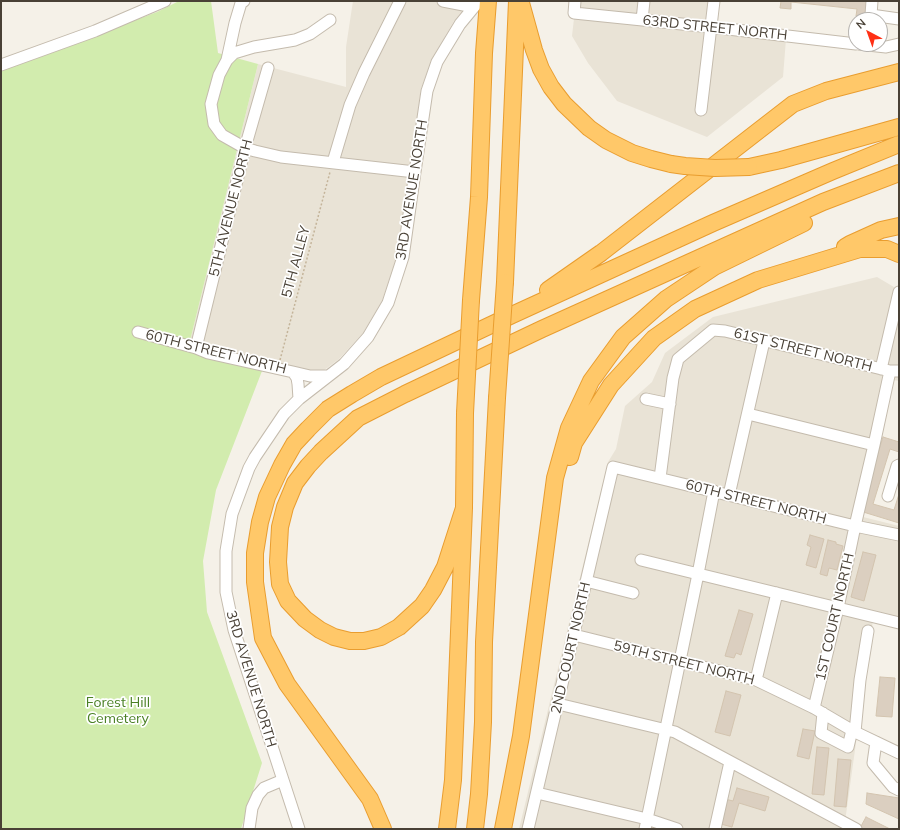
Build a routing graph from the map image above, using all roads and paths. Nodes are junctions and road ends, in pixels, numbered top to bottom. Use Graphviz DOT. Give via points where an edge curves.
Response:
graph roads {
  1 [pos="165,1"];
  2 [pos="244,1"];
  3 [pos="400,1"];
  4 [pos="443,1"];
  5 [pos="517,1"];
  6 [pos="520,1"];
  7 [pos="575,1"];
  8 [pos="644,1"];
  9 [pos="714,1"];
  10 [pos="872,1"];
  11 [pos="480,3"];
  12 [pos="899,19"];
  13 [pos="330,20"];
  14 [pos="642,20"];
  15 [pos="711,27"];
  16 [pos="848,43"];
  17 [pos="899,44"];
  18 [pos="888,47"];
  19 [pos="227,60"];
  20 [pos="1,65"];
  21 [pos="268,68"];
  22 [pos="899,72"];
  23 [pos="701,110"];
  24 [pos="899,127"];
  25 [pos="899,144"];
  26 [pos="245,148"];
  27 [pos="333,162"];
  28 [pos="415,172"];
  29 [pos="899,173"];
  30 [pos="899,179"];
  31 [pos="899,226"];
  32 [pos="899,254"];
  33 [pos="825,259"];
  34 [pos="898,292"];
  35 [pos="512,314"];
  36 [pos="138,332"];
  37 [pos="764,341"];
  38 [pos="196,348"];
  39 [pos="278,367"];
  40 [pos="890,370"];
  41 [pos="294,372"];
  42 [pos="327,376"];
  43 [pos="299,399"];
  44 [pos="646,399"];
  45 [pos="670,404"];
  46 [pos="748,414"];
  47 [pos="874,445"];
  48 [pos="899,465"];
  49 [pos="613,466"];
  50 [pos="660,478"];
  51 [pos="896,480"];
  52 [pos="714,491"];
  53 [pos="729,495"];
  54 [pos="888,496"];
  55 [pos="464,508"];
  56 [pos="550,517"];
  57 [pos="855,526"];
  58 [pos="899,535"];
  59 [pos="641,560"];
  60 [pos="698,574"];
  61 [pos="586,581"];
  62 [pos="633,593"];
  63 [pos="777,593"];
  64 [pos="838,608"];
  65 [pos="899,623"];
  66 [pos="868,631"];
  67 [pos="574,635"];
  68 [pos="680,661"];
  69 [pos="756,680"];
  70 [pos="558,704"];
  71 [pos="819,710"];
  72 [pos="666,730"];
  73 [pos="854,731"];
  74 [pos="876,742"];
  75 [pos="899,753"];
  76 [pos="730,762"];
  77 [pos="283,780"];
  78 [pos="899,790"];
  79 [pos="537,793"];
  80 [pos="646,824"];
  81 [pos="249,829"];
  82 [pos="299,829"];
  83 [pos="383,829"];
  84 [pos="447,829"];
  85 [pos="475,829"];
  86 [pos="503,829"];
  87 [pos="528,829"];
  88 [pos="677,829"];
  89 [pos="715,829"];
  90 [pos="856,829"];
  1 -- 20 [label="street" via="95,31"];
  2 -- 19 [label="street" via="241,3 235,23"];
  3 -- 27 [label="street" via="350,105"];
  4 -- 11 [label="street"];
  5 -- 85 [label="highway, bridge" via="505,282 485,634 483,730"];
  6 -- 24 [label="highway, bridge" via="537,59 546,78 564,104 598,135 641,156 685,166 749,167"];
  7 -- 14 [label="street, 63RD STREET NORTH" via="574,13"];
  8 -- 14 [label="street"];
  9 -- 15 [label="street"];
  10 -- 12 [label="street" via="871,15"];
  11 -- 28 [label="street, 3RD AVENUE NORTH" via="460,24 437,62 428,90"];
  11 -- 55 [label="highway, bridge" via="484,53 479,197 465,413"];
  13 -- 19 [label="street" via="310,34 295,40 254,47 234,53"];
  14 -- 15 [label="street, 63RD STREET NORTH"];
  15 -- 16 [label="street, 63RD STREET NORTH"];
  15 -- 23 [label="street"];
  17 -- 18 [label="street"];
  19 -- 26 [label="street" via="219,75 211,104 214,124 222,135"];
  21 -- 26 [label="street, 5TH AVENUE NORTH"];
  22 -- 35 [label="highway" via="826,91 793,104 601,253"];
  25 -- 35 [label="highway" via="786,191"];
  26 -- 27 [label="street" via="281,157"];
  26 -- 38 [label="street, 5TH AVENUE NORTH"];
  27 -- 28 [label="street"];
  27 -- 39 [label="path, 5TH ALLEY"];
  28 -- 42 [label="street, 3RD AVENUE NORTH" via="403,257 388,303 368,337 344,364"];
  29 -- 55 [label="highway" via="823,202 412,390 358,418 326,447 295,483 280,527 280,584 288,601 320,630 350,641 381,637 399,627 422,606 433,590 445,568"];
  30 -- 56 [label="highway" via="714,267 666,299 623,337 591,381 569,428 555,478"];
  31 -- 33 [label="highway" via="882,230 850,244"];
  32 -- 33 [label="highway" via="887,249 860,249"];
  33 -- 56 [label="highway" via="758,280 695,309 654,338 611,385 574,443"];
  34 -- 40 [label="street, 1ST COURT NORTH"];
  35 -- 83 [label="highway" via="381,377 328,409 294,444 267,497 260,522 255,553 255,582 263,638 286,684 370,799"];
  36 -- 38 [label="street, 60TH STREET NORTH"];
  37 -- 40 [label="street, 61ST STREET NORTH"];
  37 -- 45 [label="street, 61ST STREET NORTH" via="713,330 678,359"];
  37 -- 46 [label="street"];
  38 -- 39 [label="street, 60TH STREET NORTH"];
  39 -- 41 [label="street, 60TH STREET NORTH"];
  40 -- 47 [label="street, 1ST COURT NORTH"];
  41 -- 42 [label="street, 60TH STREET NORTH" via="310,376"];
  41 -- 43 [label="street, 60TH STREET NORTH"];
  42 -- 43 [label="street, 3RD AVENUE NORTH"];
  43 -- 77 [label="street, 3RD AVENUE NORTH" via="284,414 249,468 232,514 226,551 226,592 234,630"];
  44 -- 45 [label="street"];
  45 -- 50 [label="street"];
  46 -- 47 [label="street"];
  46 -- 53 [label="street"];
  47 -- 57 [label="street, 1ST COURT NORTH"];
  48 -- 51 [label="street" via="896,466"];
  49 -- 50 [label="street, 60TH STREET NORTH"];
  49 -- 61 [label="street, 2ND COURT NORTH"];
  50 -- 52 [label="street, 60TH STREET NORTH"];
  51 -- 54 [label="street"];
  52 -- 53 [label="street, 60TH STREET NORTH"];
  52 -- 60 [label="street"];
  53 -- 57 [label="street, 60TH STREET NORTH"];
  55 -- 84 [label="highway" via="453,780"];
  56 -- 86 [label="highway" via="521,736"];
  57 -- 58 [label="street, 60TH STREET NORTH"];
  57 -- 64 [label="street, 1ST COURT NORTH"];
  59 -- 60 [label="street"];
  60 -- 63 [label="street"];
  60 -- 68 [label="street"];
  61 -- 62 [label="street"];
  61 -- 67 [label="street, 2ND COURT NORTH"];
  63 -- 64 [label="street"];
  63 -- 69 [label="street"];
  64 -- 65 [label="street"];
  64 -- 71 [label="street, 1ST COURT NORTH"];
  66 -- 73 [label="street"];
  67 -- 68 [label="street, 59TH STREET NORTH"];
  67 -- 70 [label="street, 2ND COURT NORTH"];
  68 -- 69 [label="street, 59TH STREET NORTH"];
  68 -- 72 [label="street"];
  69 -- 71 [label="street, 59TH STREET NORTH"];
  70 -- 72 [label="street"];
  70 -- 79 [label="street, 2ND COURT NORTH"];
  71 -- 73 [label="street, 59TH STREET NORTH"];
  71 -- 73 [label="street, 1ST COURT NORTH" via="820,732 848,747"];
  72 -- 76 [label="street" via="675,732"];
  72 -- 80 [label="street"];
  73 -- 74 [label="street, 59TH STREET NORTH"];
  74 -- 75 [label="street, 59TH STREET NORTH"];
  74 -- 78 [label="street" via="873,763 893,787"];
  76 -- 89 [label="street"];
  76 -- 90 [label="street"];
  77 -- 81 [label="street" via="264,788 258,795 252,808"];
  77 -- 82 [label="street, 3RD AVENUE NORTH"];
  79 -- 80 [label="street"];
  79 -- 87 [label="street, 2ND COURT NORTH"];
  80 -- 88 [label="street"];
}
